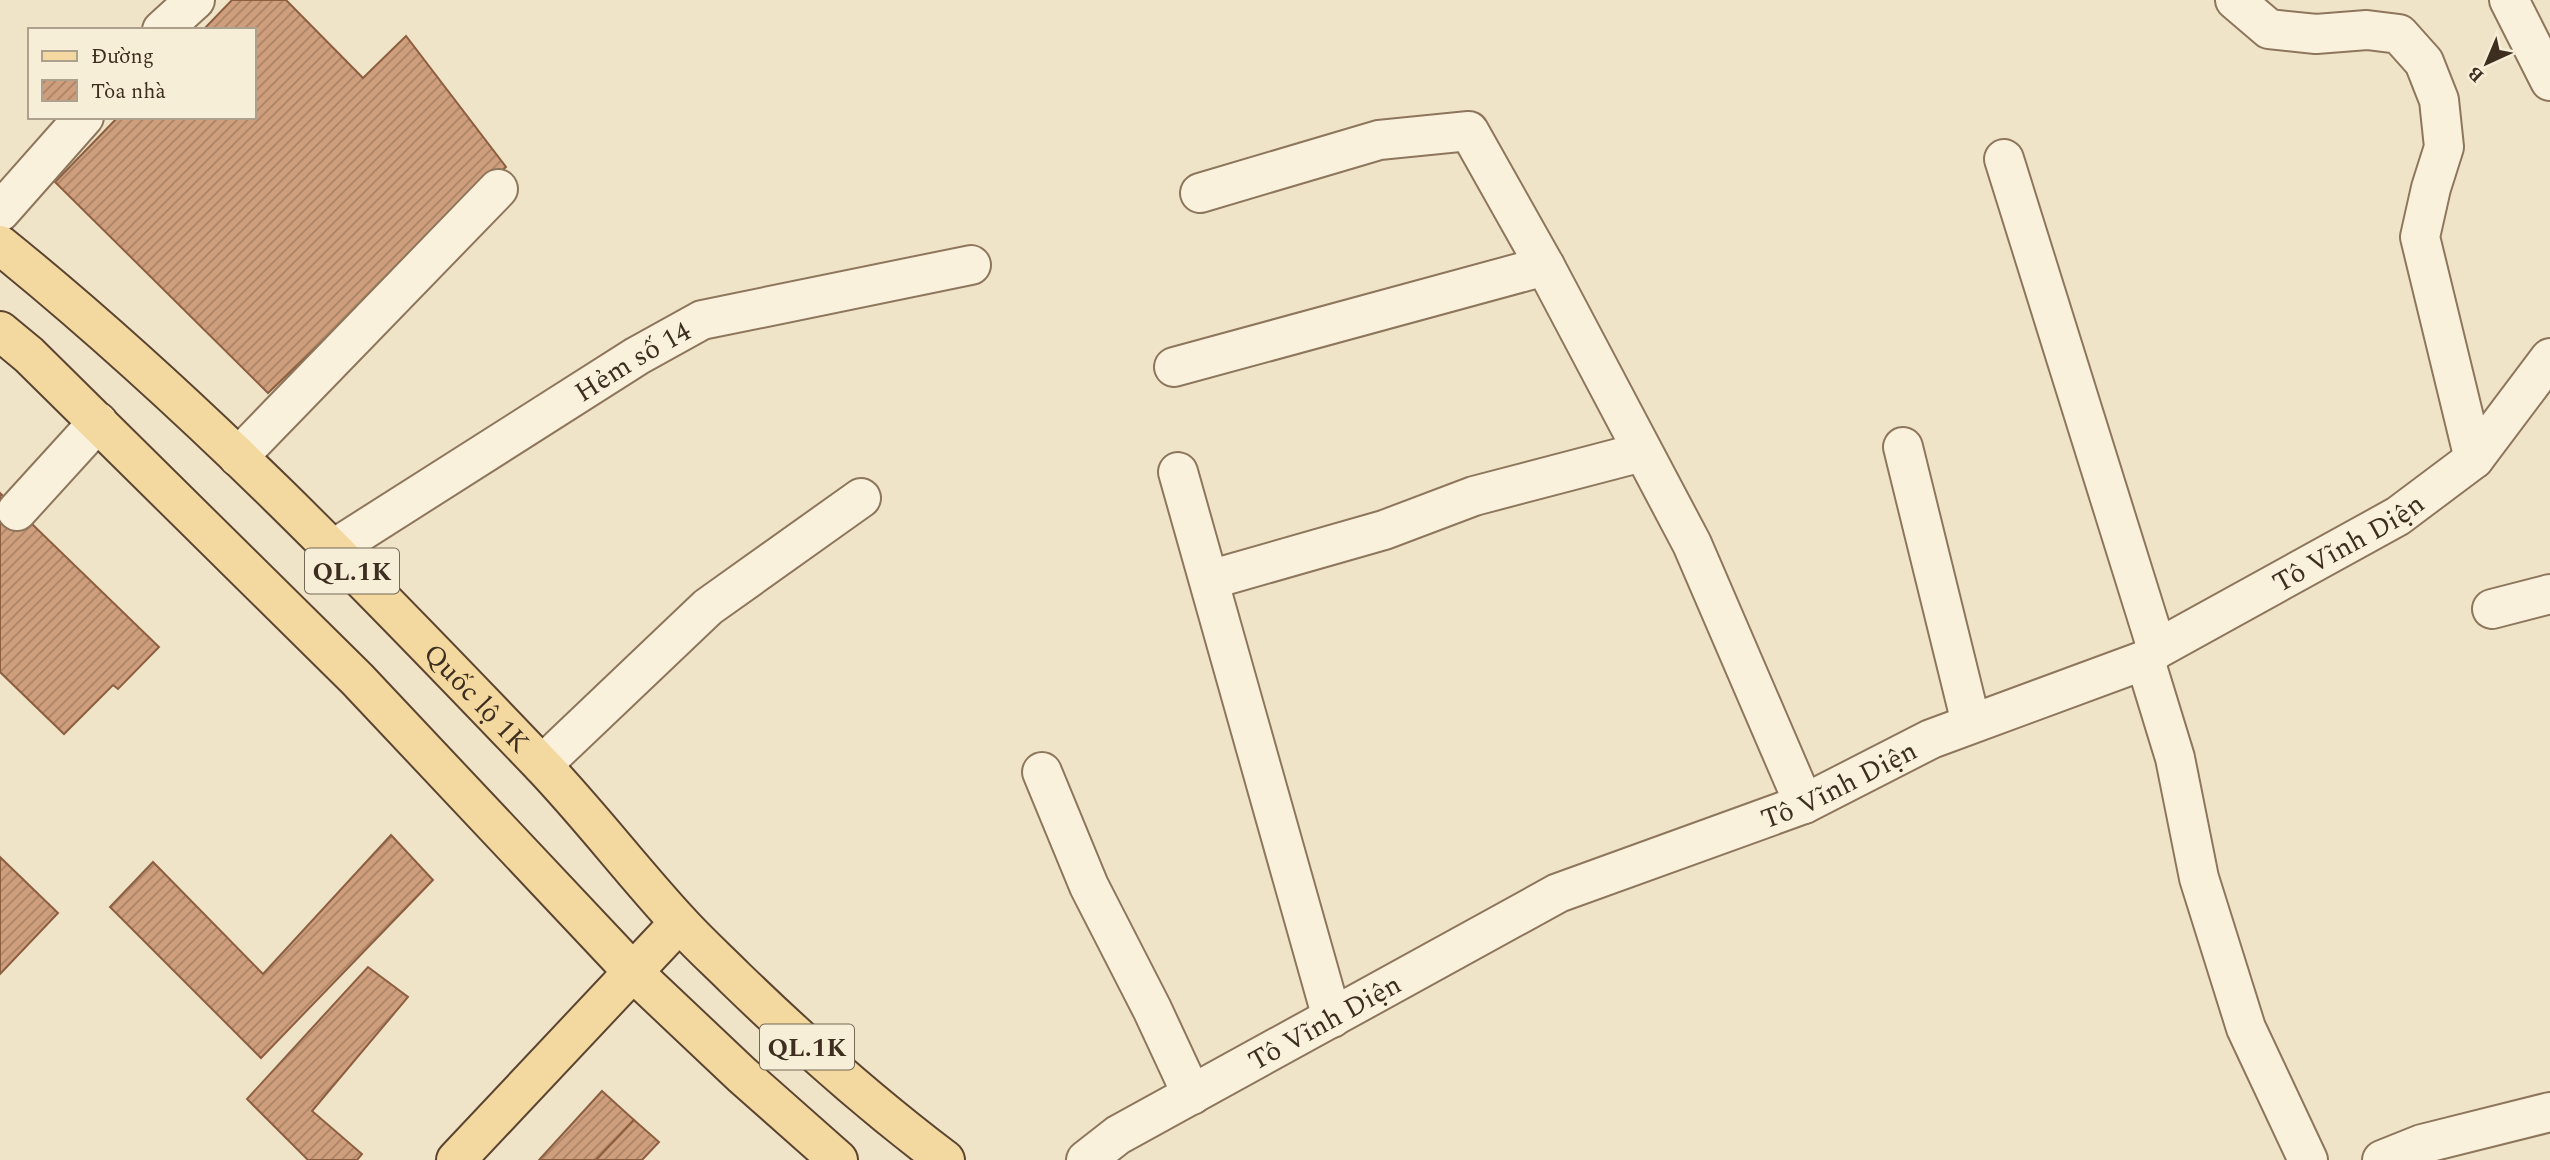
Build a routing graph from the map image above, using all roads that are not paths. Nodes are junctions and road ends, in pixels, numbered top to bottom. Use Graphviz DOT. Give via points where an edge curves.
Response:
graph roads {
  1 [pos="195,0"];
  2 [pos="2235,0"];
  3 [pos="2509,0"];
  4 [pos="164,28"];
  5 [pos="2550,81"];
  6 [pos="82,119"];
  7 [pos="2004,159"];
  8 [pos="498,189"];
  9 [pos="1200,194"];
  10 [pos="0,212"];
  11 [pos="0,245"];
  12 [pos="971,265"];
  13 [pos="1545,266"];
  14 [pos="0,331"];
  15 [pos="2550,358"];
  16 [pos="1174,367"];
  17 [pos="98,422"];
  18 [pos="1903,447"];
  19 [pos="1642,452"];
  20 [pos="237,457"];
  21 [pos="2474,458"];
  22 [pos="1178,472"];
  23 [pos="861,498"];
  24 [pos="17,512"];
  25 [pos="332,550"];
  26 [pos="1209,580"];
  27 [pos="2550,594"];
  28 [pos="2492,608"];
  29 [pos="2151,654"];
  30 [pos="1971,723"];
  31 [pos="542,765"];
  32 [pos="1042,772"];
  33 [pos="1804,804"];
  34 [pos="680,923"];
  35 [pos="632,971"];
  36 [pos="1332,1018"];
  37 [pos="1192,1095"];
  38 [pos="2550,1112"];
  39 [pos="456,1160"];
  40 [pos="838,1160"];
  41 [pos="945,1160"];
  42 [pos="1086,1160"];
  43 [pos="2308,1160"];
  44 [pos="2382,1160"];
  1 -- 4 [label="street"];
  2 -- 21 [label="street" via="2269,29 2399,34 2424,62 2439,100 2444,147 2420,237"];
  3 -- 5 [label="street"];
  6 -- 10 [label="street"];
  7 -- 29 [label="street"];
  8 -- 20 [label="street"];
  9 -- 13 [label="street" via="1379,140 1469,131"];
  11 -- 20 [label="main road, Quốc lộ 1K / QL.1K" via="72,303"];
  12 -- 25 [label="street, Hẻm số 14" via="702,320 637,356"];
  13 -- 16 [label="street"];
  13 -- 19 [label="street"];
  14 -- 17 [label="main road, QL.1K"];
  15 -- 21 [label="street, Tô Vĩnh Diện"];
  17 -- 24 [label="street"];
  17 -- 35 [label="main road, QL.1K" via="357,679"];
  18 -- 30 [label="street"];
  19 -- 26 [label="street" via="1474,496 1384,530"];
  19 -- 33 [label="street" via="1692,544"];
  20 -- 25 [label="main road, Quốc lộ 1K / QL.1K"];
  21 -- 29 [label="street, Tô Vĩnh Diện" via="2398,516"];
  22 -- 26 [label="street"];
  23 -- 31 [label="street" via="708,607"];
  25 -- 31 [label="main road, Quốc lộ 1K / QL.1K"];
  26 -- 36 [label="street"];
  27 -- 28 [label="street"];
  29 -- 30 [label="street, Tô Vĩnh Diện"];
  29 -- 43 [label="street" via="2199,878 2246,1028"];
  30 -- 33 [label="street, Tô Vĩnh Diện"];
  31 -- 34 [label="main road, Quốc lộ 1K / QL.1K"];
  32 -- 37 [label="street" via="1088,886"];
  33 -- 36 [label="street, Tô Vĩnh Diện" via="1558,893"];
  34 -- 35 [label="main road"];
  34 -- 41 [label="main road, Quốc lộ 1K / QL.1K" via="799,1041"];
  35 -- 39 [label="main road"];
  35 -- 40 [label="main road, QL.1K"];
  36 -- 37 [label="street, Tô Vĩnh Diện"];
  37 -- 42 [label="street, Tô Vĩnh Diện" via="1118,1135"];
  38 -- 44 [label="street" via="2422,1144"];
}
